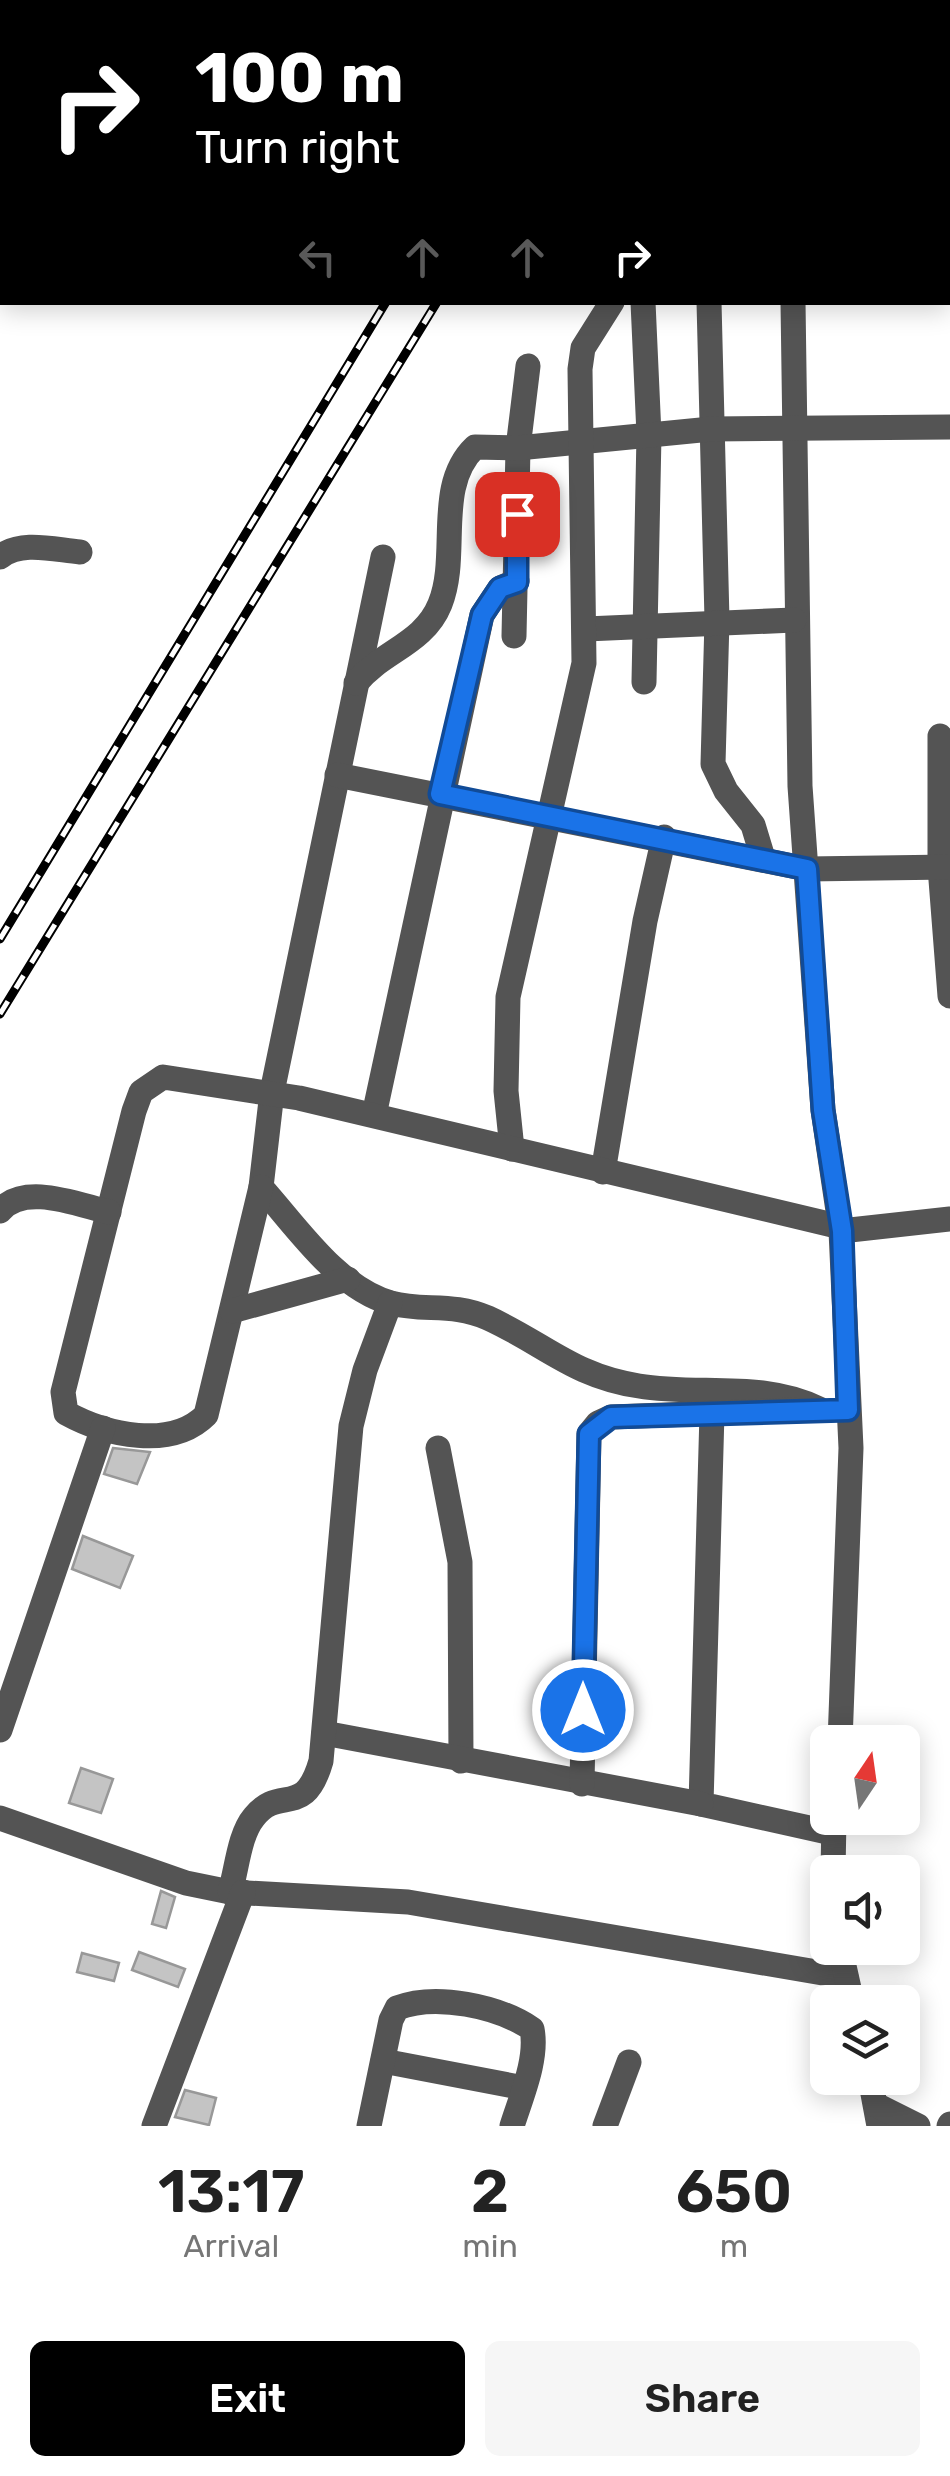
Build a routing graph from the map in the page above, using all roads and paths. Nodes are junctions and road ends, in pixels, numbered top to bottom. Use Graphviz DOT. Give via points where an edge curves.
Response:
graph roads {
  1 [pos="610,305"];
  2 [pos="643,305"];
  3 [pos="709,305"];
  4 [pos="793,305"];
  5 [pos="528,366"];
  6 [pos="950,427"];
  7 [pos="793,428"];
  8 [pos="711,430"];
  9 [pos="649,435"];
  10 [pos="582,442"];
  11 [pos="518,448"];
  12 [pos="80,552"];
  13 [pos="0,557"];
  14 [pos="384,557"];
  15 [pos="517,582"];
  16 [pos="717,620"];
  17 [pos="794,620"];
  18 [pos="646,627"];
  19 [pos="586,629"];
  20 [pos="514,636"];
  21 [pos="644,682"];
  22 [pos="356,683"];
  23 [pos="940,736"];
  24 [pos="336,775"];
  25 [pos="440,794"];
  26 [pos="549,815"];
  27 [pos="664,838"];
  28 [pos="763,858"];
  29 [pos="945,867"];
  30 [pos="807,869"];
  31 [pos="950,996"];
  32 [pos="272,1092"];
  33 [pos="374,1115"];
  34 [pos="512,1149"];
  35 [pos="603,1172"];
  36 [pos="261,1187"];
  37 [pos="0,1211"];
  38 [pos="109,1212"];
  39 [pos="950,1219"];
  40 [pos="841,1229"];
  41 [pos="348,1278"];
  42 [pos="390,1302"];
  43 [pos="232,1310"];
  44 [pos="819,1409"];
  45 [pos="848,1410"];
  46 [pos="712,1413"];
  47 [pos="102,1428"];
  48 [pos="438,1448"];
  49 [pos="840,1725"];
  50 [pos="0,1730"];
  51 [pos="324,1734"];
  52 [pos="460,1761"];
  53 [pos="582,1784"];
  54 [pos="701,1804"];
  55 [pos="0,1818"];
  56 [pos="810,1821"];
  57 [pos="236,1892"];
  58 [pos="844,1965"];
  59 [pos="846,1977"];
  60 [pos="848,1985"];
  61 [pos="382,2061"];
  62 [pos="630,2062"];
  63 [pos="524,2088"];
  64 [pos="878,2115"];
  65 [pos="154,2126"];
  66 [pos="369,2126"];
  67 [pos="512,2126"];
  68 [pos="605,2126"];
  69 [pos="918,2126"];
  1 -- 10 [label="street" via="583,348"];
  2 -- 9 [label="street"];
  3 -- 8 [label="street"];
  4 -- 7 [label="street"];
  5 -- 11 [label="street"];
  6 -- 7 [label="street"];
  7 -- 8 [label="street"];
  7 -- 17 [label="street"];
  8 -- 9 [label="street"];
  8 -- 16 [label="street"];
  9 -- 10 [label="street"];
  9 -- 18 [label="street"];
  10 -- 11 [label="street"];
  10 -- 19 [label="street"];
  11 -- 15 [label="street"];
  11 -- 22 [label="street" via="475,446 464,458 457,470 442,601 417,638 372,664"];
  12 -- 13 [label="street" via="10,549"];
  14 -- 22 [label="street"];
  15 -- 20 [label="street"];
  15 -- 25 [label="street" via="500,588 482,615"];
  16 -- 17 [label="street"];
  16 -- 18 [label="street"];
  16 -- 28 [label="street" via="716,775 753,826"];
  17 -- 30 [label="street"];
  18 -- 19 [label="street"];
  18 -- 21 [label="street"];
  19 -- 26 [label="street" via="578,702"];
  22 -- 24 [label="street"];
  23 -- 29 [label="street"];
  24 -- 25 [label="street"];
  24 -- 32 [label="street"];
  25 -- 26 [label="street"];
  25 -- 33 [label="street"];
  26 -- 27 [label="street"];
  26 -- 34 [label="street" via="508,997"];
  27 -- 28 [label="street"];
  27 -- 35 [label="street"];
  28 -- 30 [label="street"];
  29 -- 30 [label="street"];
  29 -- 31 [label="street"];
  30 -- 40 [label="street" via="823,1110"];
  32 -- 33 [label="street"];
  32 -- 36 [label="street"];
  32 -- 38 [label="street" via="164,1078 151,1082 140,1092"];
  33 -- 34 [label="street"];
  34 -- 35 [label="street"];
  35 -- 40 [label="street"];
  36 -- 41 [label="street"];
  36 -- 43 [label="street"];
  37 -- 38 [label="street" via="7,1203 39,1197"];
  38 -- 47 [label="street" via="64,1392 66,1414"];
  39 -- 40 [label="street"];
  40 -- 45 [label="street"];
  41 -- 42 [label="street"];
  41 -- 43 [label="street"];
  42 -- 44 [label="street" via="452,1305 612,1382 783,1395"];
  42 -- 51 [label="street" via="351,1426"];
  43 -- 47 [label="street" via="211,1401 194,1427 162,1436"];
  44 -- 45 [label="street"];
  44 -- 46 [label="street"];
  45 -- 49 [label="street"];
  46 -- 53 [label="street" via="611,1417 589,1434"];
  46 -- 54 [label="street"];
  47 -- 50 [label="street"];
  48 -- 52 [label="street" via="460,1562"];
  51 -- 52 [label="street"];
  51 -- 57 [label="street" via="311,1790 252,1819"];
  52 -- 53 [label="street"];
  53 -- 54 [label="street"];
  54 -- 56 [label="street"];
  55 -- 57 [label="street" via="186,1883"];
  57 -- 59 [label="street" via="408,1902"];
  57 -- 65 [label="street"];
  58 -- 59 [label="street"];
  59 -- 60 [label="street"];
  61 -- 63 [label="street"];
  61 -- 63 [label="street" via="397,2008 457,2004 516,2019 532,2030"];
  61 -- 66 [label="street"];
  62 -- 68 [label="street"];
  63 -- 67 [label="street"];
  64 -- 69 [label="street"];
}
